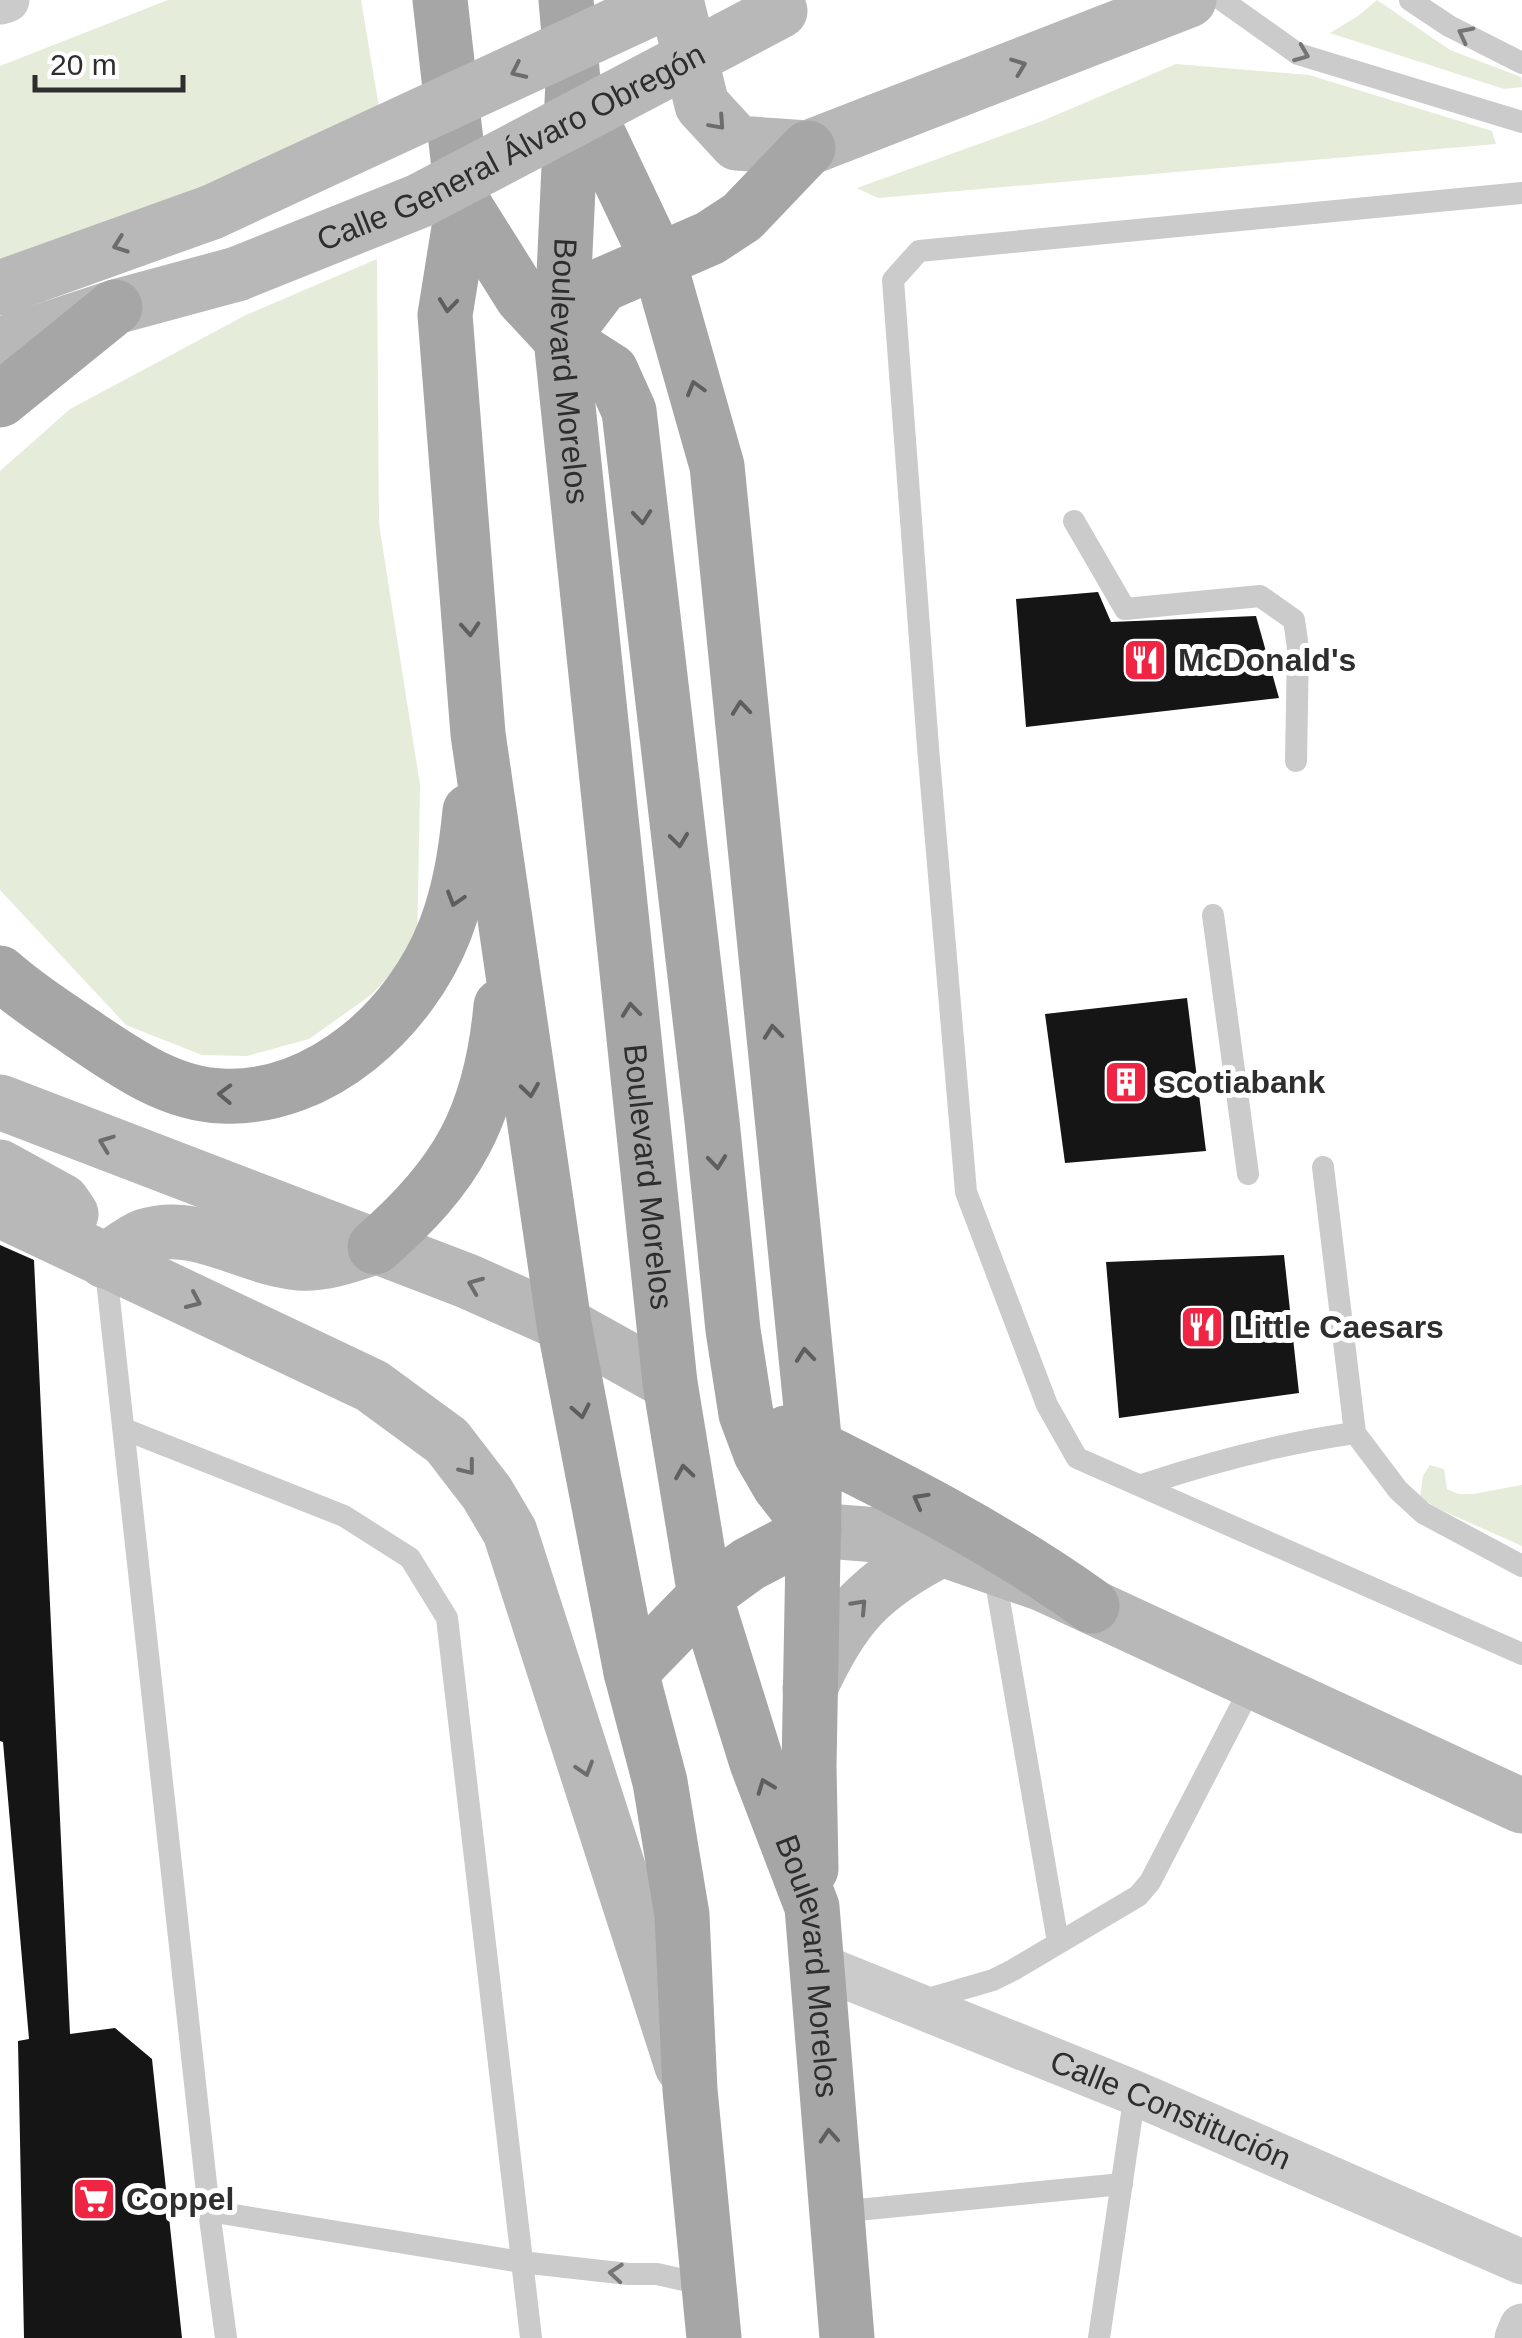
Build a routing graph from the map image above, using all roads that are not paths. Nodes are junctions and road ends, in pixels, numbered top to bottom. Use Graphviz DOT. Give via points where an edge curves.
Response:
graph roads {
  1 [pos="440,0"];
  2 [pos="566,0"];
  3 [pos="673,0"];
  4 [pos="1189,0"];
  5 [pos="1222,0"];
  6 [pos="1410,0"];
  7 [pos="792,5"];
  8 [pos="1522,63"];
  9 [pos="573,82"];
  10 [pos="1522,122"];
  11 [pos="808,148"];
  12 [pos="1522,193"];
  13 [pos="463,203"];
  14 [pos="658,262"];
  15 [pos="0,288"];
  16 [pos="116,308"];
  17 [pos="561,339"];
  18 [pos="0,345"];
  19 [pos="0,400"];
  20 [pos="1074,521"];
  21 [pos="478,734"];
  22 [pos="1296,761"];
  23 [pos="1214,915"];
  24 [pos="507,938"];
  25 [pos="0,973"];
  26 [pos="0,1102"];
  27 [pos="0,1167"];
  28 [pos="1323,1167"];
  29 [pos="1248,1174"];
  30 [pos="0,1210"];
  31 [pos="375,1247"];
  32 [pos="105,1261"];
  33 [pos="564,1324"];
  34 [pos="670,1382"];
  35 [pos="746,1414"];
  36 [pos="124,1429"];
  37 [pos="1354,1433"];
  38 [pos="814,1448"];
  39 [pos="1142,1485"];
  40 [pos="814,1530"];
  41 [pos="942,1549"];
  42 [pos="993,1566"];
  43 [pos="1522,1566"];
  44 [pos="705,1596"];
  45 [pos="1092,1606"];
  46 [pos="1522,1654"];
  47 [pos="631,1672"];
  48 [pos="1254,1681"];
  49 [pos="810,1688"];
  50 [pos="1522,1806"];
  51 [pos="812,1907"];
  52 [pos="1058,1942"];
  53 [pos="817,1966"];
  54 [pos="913,2004"];
  55 [pos="690,2090"];
  56 [pos="1135,2093"];
  57 [pos="1122,2184"];
  58 [pos="209,2211"];
  59 [pos="834,2212"];
  60 [pos="521,2262"];
  61 [pos="1522,2262"];
  62 [pos="712,2312"];
  63 [pos="1522,2326"];
  64 [pos="226,2338"];
  65 [pos="531,2338"];
  66 [pos="847,2338"];
  67 [pos="1099,2338"];
  68 [pos="1517,2338"];
  1 -- 13 [label="main road"];
  2 -- 9 [label="main road, Boulevard Morelos"];
  3 -- 11 [label="main road, one-way" via="702,105 737,144"];
  3 -- 15 [label="main road, Calle General Álvaro Obregón, one-way, bridge" via="212,212"];
  11 -- 4 [label="main road, one-way"];
  5 -- 10 [label="lane, one-way" via="1298,54"];
  8 -- 6 [label="lane, one-way"];
  7 -- 16 [label="main road, Calle General Álvaro Obregón, bridge" via="419,201 236,274"];
  9 -- 14 [label="main road"];
  9 -- 17 [label="main road, Boulevard Morelos"];
  11 -- 14 [label="main road" via="742,217"];
  12 -- 39 [label="lane" via="919,251 893,280 966,1192 1047,1405 1078,1458"];
  13 -- 17 [label="main road" via="522,297"];
  13 -- 21 [label="main road, one-way" via="445,315"];
  14 -- 17 [label="main road" via="602,285"];
  38 -- 14 [label="main road, one-way" via="718,466"];
  16 -- 18 [label="main road, Calle General Álvaro Obregón"];
  16 -- 19 [label="main road"];
  34 -- 17 [label="main road, Boulevard Morelos, one-way"];
  17 -- 35 [label="main road, one-way" via="611,371 628,411"];
  20 -- 22 [label="lane" via="1125,609 1260,596 1294,620"];
  21 -- 24 [label="main road"];
  21 -- 25 [label="main road, one-way" via="460,888 444,933 409,994 380,1028 315,1077 269,1094 220,1096 188,1089 109,1054"];
  23 -- 29 [label="lane"];
  24 -- 31 [label="main road" via="500,1017 478,1116 418,1210"];
  24 -- 33 [label="main road, one-way"];
  31 -- 26 [label="main road, one-way"];
  27 -- 32 [label="main road" via="62,1201"];
  28 -- 37 [label="lane"];
  30 -- 32 [label="main road"];
  31 -- 32 [label="main road" via="298,1263 168,1234 144,1236"];
  33 -- 31 [label="main road, one-way"];
  32 -- 36 [label="lane"];
  32 -- 55 [label="main road, one-way" via="372,1386 447,1441 487,1492 516,1549"];
  33 -- 34 [label="main road"];
  33 -- 47 [label="main road, one-way"];
  34 -- 35 [label="main road"];
  44 -- 34 [label="main road, Boulevard Morelos, one-way"];
  35 -- 38 [label="main road"];
  35 -- 40 [label="main road" via="779,1486"];
  36 -- 58 [label="lane"];
  36 -- 60 [label="lane" via="344,1516 410,1558 448,1618"];
  37 -- 39 [label="lane" via="1214,1461"];
  37 -- 43 [label="lane" via="1423,1513"];
  38 -- 40 [label="main road"];
  45 -- 38 [label="main road, one-way" via="959,1522"];
  39 -- 46 [label="lane"];
  40 -- 41 [label="main road" via="890,1536"];
  40 -- 44 [label="main road"];
  40 -- 49 [label="main road"];
  41 -- 42 [label="main road"];
  49 -- 41 [label="main road, one-way" via="830,1644 860,1604 898,1572"];
  42 -- 45 [label="main road"];
  42 -- 52 [label="lane"];
  44 -- 47 [label="main road"];
  51 -- 44 [label="main road, Boulevard Morelos, one-way" via="757,1763"];
  45 -- 48 [label="main road"];
  47 -- 55 [label="main road" via="660,1782 682,1915"];
  48 -- 50 [label="main road"];
  48 -- 52 [label="lane" via="1150,1882 1123,1906"];
  49 -- 51 [label="main road"];
  51 -- 53 [label="main road, Boulevard Morelos"];
  52 -- 54 [label="lane" via="993,1980"];
  53 -- 54 [label="street, Calle Constitución"];
  59 -- 53 [label="main road, Boulevard Morelos, one-way"];
  54 -- 56 [label="street, Calle Constitución"];
  55 -- 62 [label="main road"];
  56 -- 57 [label="lane"];
  56 -- 61 [label="street, Calle Constitución"];
  57 -- 59 [label="lane"];
  57 -- 67 [label="lane"];
  58 -- 60 [label="lane"];
  58 -- 64 [label="lane"];
  59 -- 66 [label="main road, Boulevard Morelos"];
  62 -- 60 [label="lane, one-way" via="657,2274"];
  60 -- 65 [label="lane"];
  63 -- 68 [label="street"];
}
